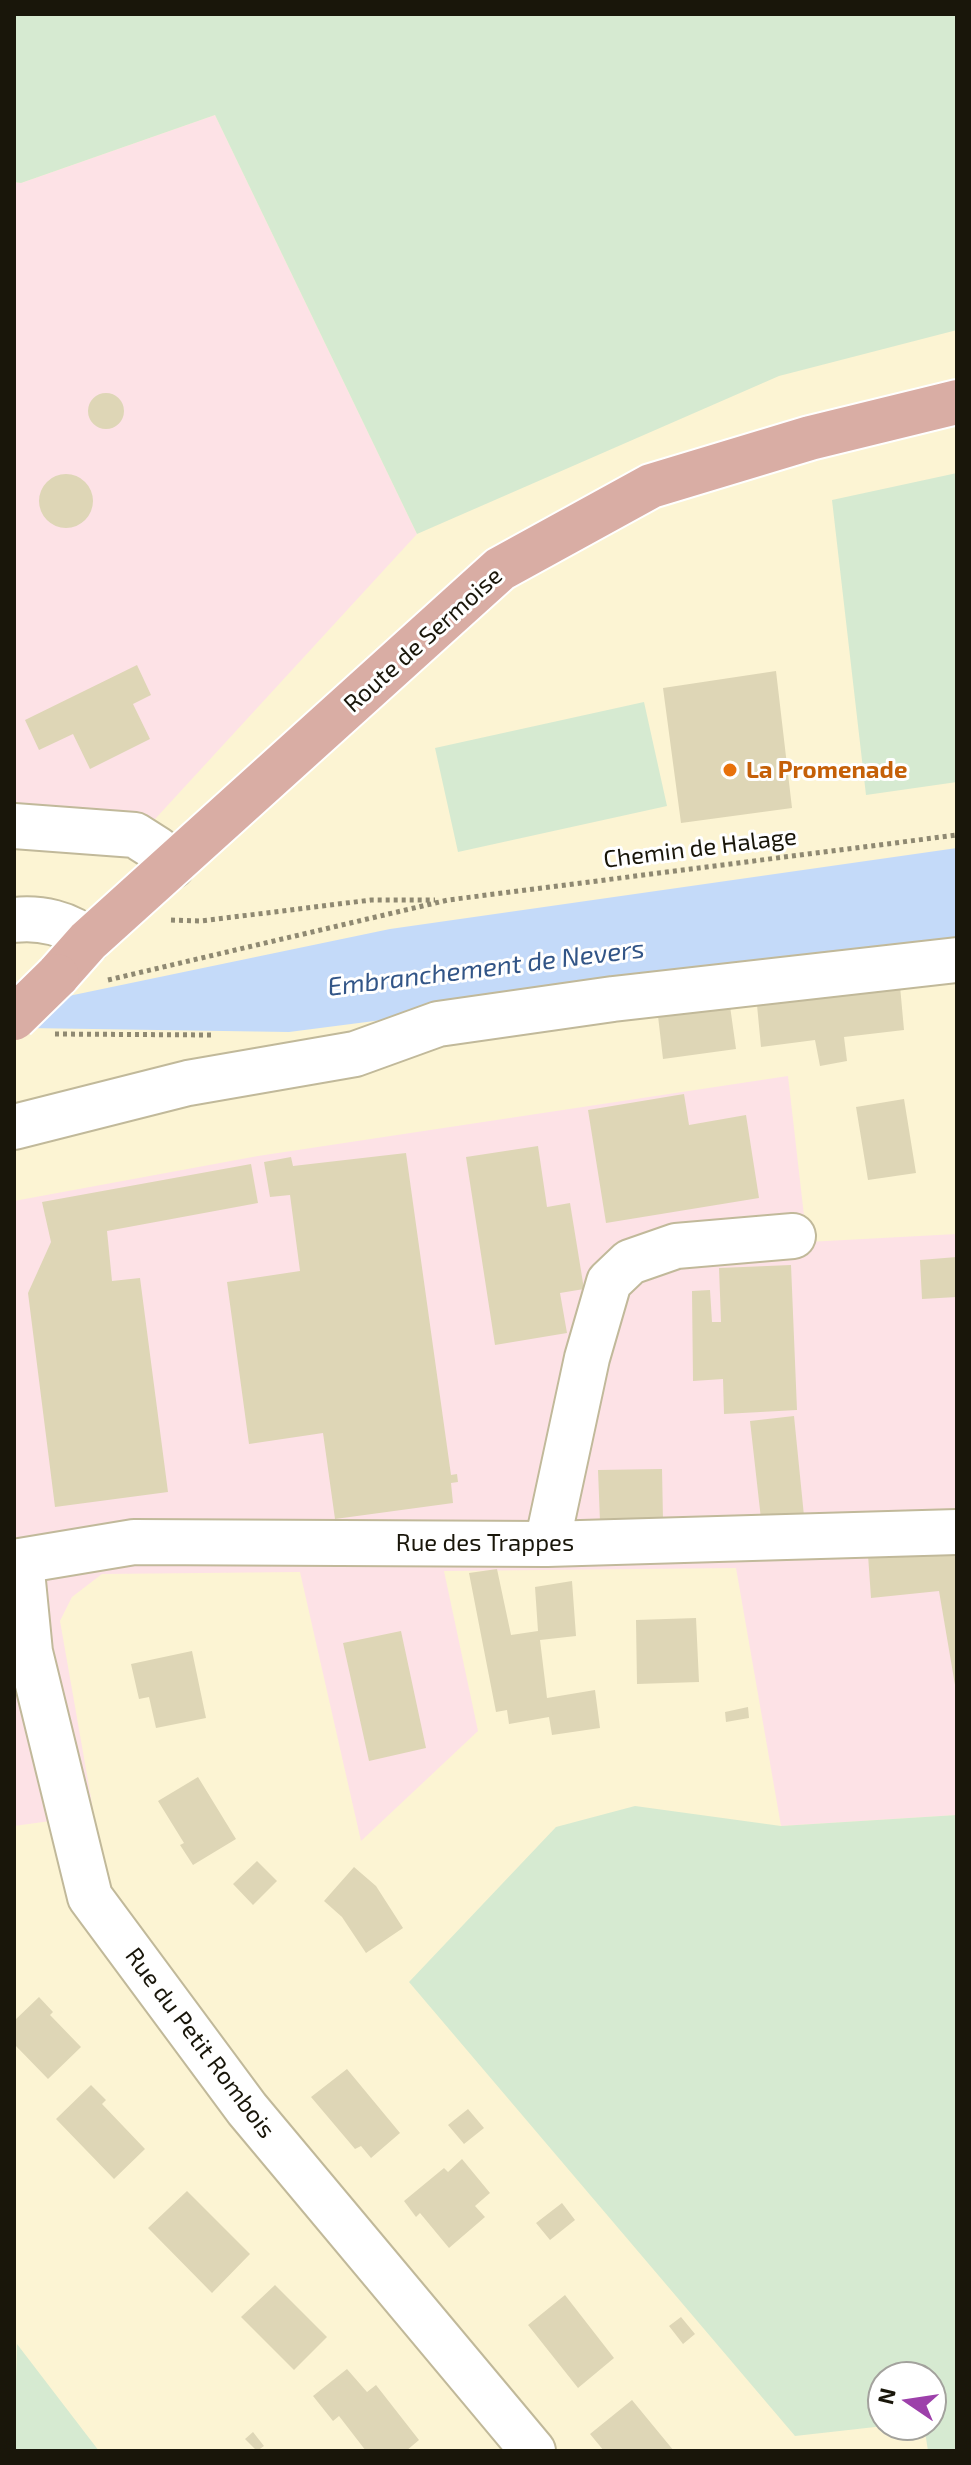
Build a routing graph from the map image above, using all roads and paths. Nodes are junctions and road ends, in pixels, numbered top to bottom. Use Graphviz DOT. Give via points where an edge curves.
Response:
graph roads {
  1 [pos="957,402"];
  2 [pos="14,826"];
  3 [pos="957,835"];
  4 [pos="172,866"];
  5 [pos="448,900"];
  6 [pos="14,920"];
  7 [pos="160,920"];
  8 [pos="88,941"];
  9 [pos="957,960"];
  10 [pos="105,981"];
  11 [pos="29,1026"];
  12 [pos="227,1035"];
  13 [pos="14,1127"];
  14 [pos="793,1236"];
  15 [pos="957,1532"];
  16 [pos="547,1544"];
  17 [pos="18,1562"];
  18 [pos="533,2451"];
  1 -- 4 [label="main road, Route de Sermoise" via="810,438 651,486 500,569"];
  2 -- 4 [label="street" via="135,835"];
  3 -- 5 [label="path, Chemin de Halage"];
  4 -- 8 [label="main road, Route de Sermoise"];
  5 -- 7 [label="path" via="371,900 201,921"];
  5 -- 10 [label="path"];
  6 -- 8 [label="street" via="43,920 79,932"];
  8 -- 11 [label="main road, Route de Sermoise, bridge" via="57,976"];
  9 -- 13 [label="street" via="438,1024 355,1054 188,1083"];
  11 -- 12 [label="path"];
  14 -- 16 [label="street" via="676,1246 630,1262 609,1282"];
  15 -- 16 [label="street, Rue des Trappes"];
  16 -- 17 [label="street, Rue des Trappes" via="134,1542"];
  17 -- 18 [label="street, Rue du Petit Rombois" via="30,1652 90,1897 247,2109"];
}
